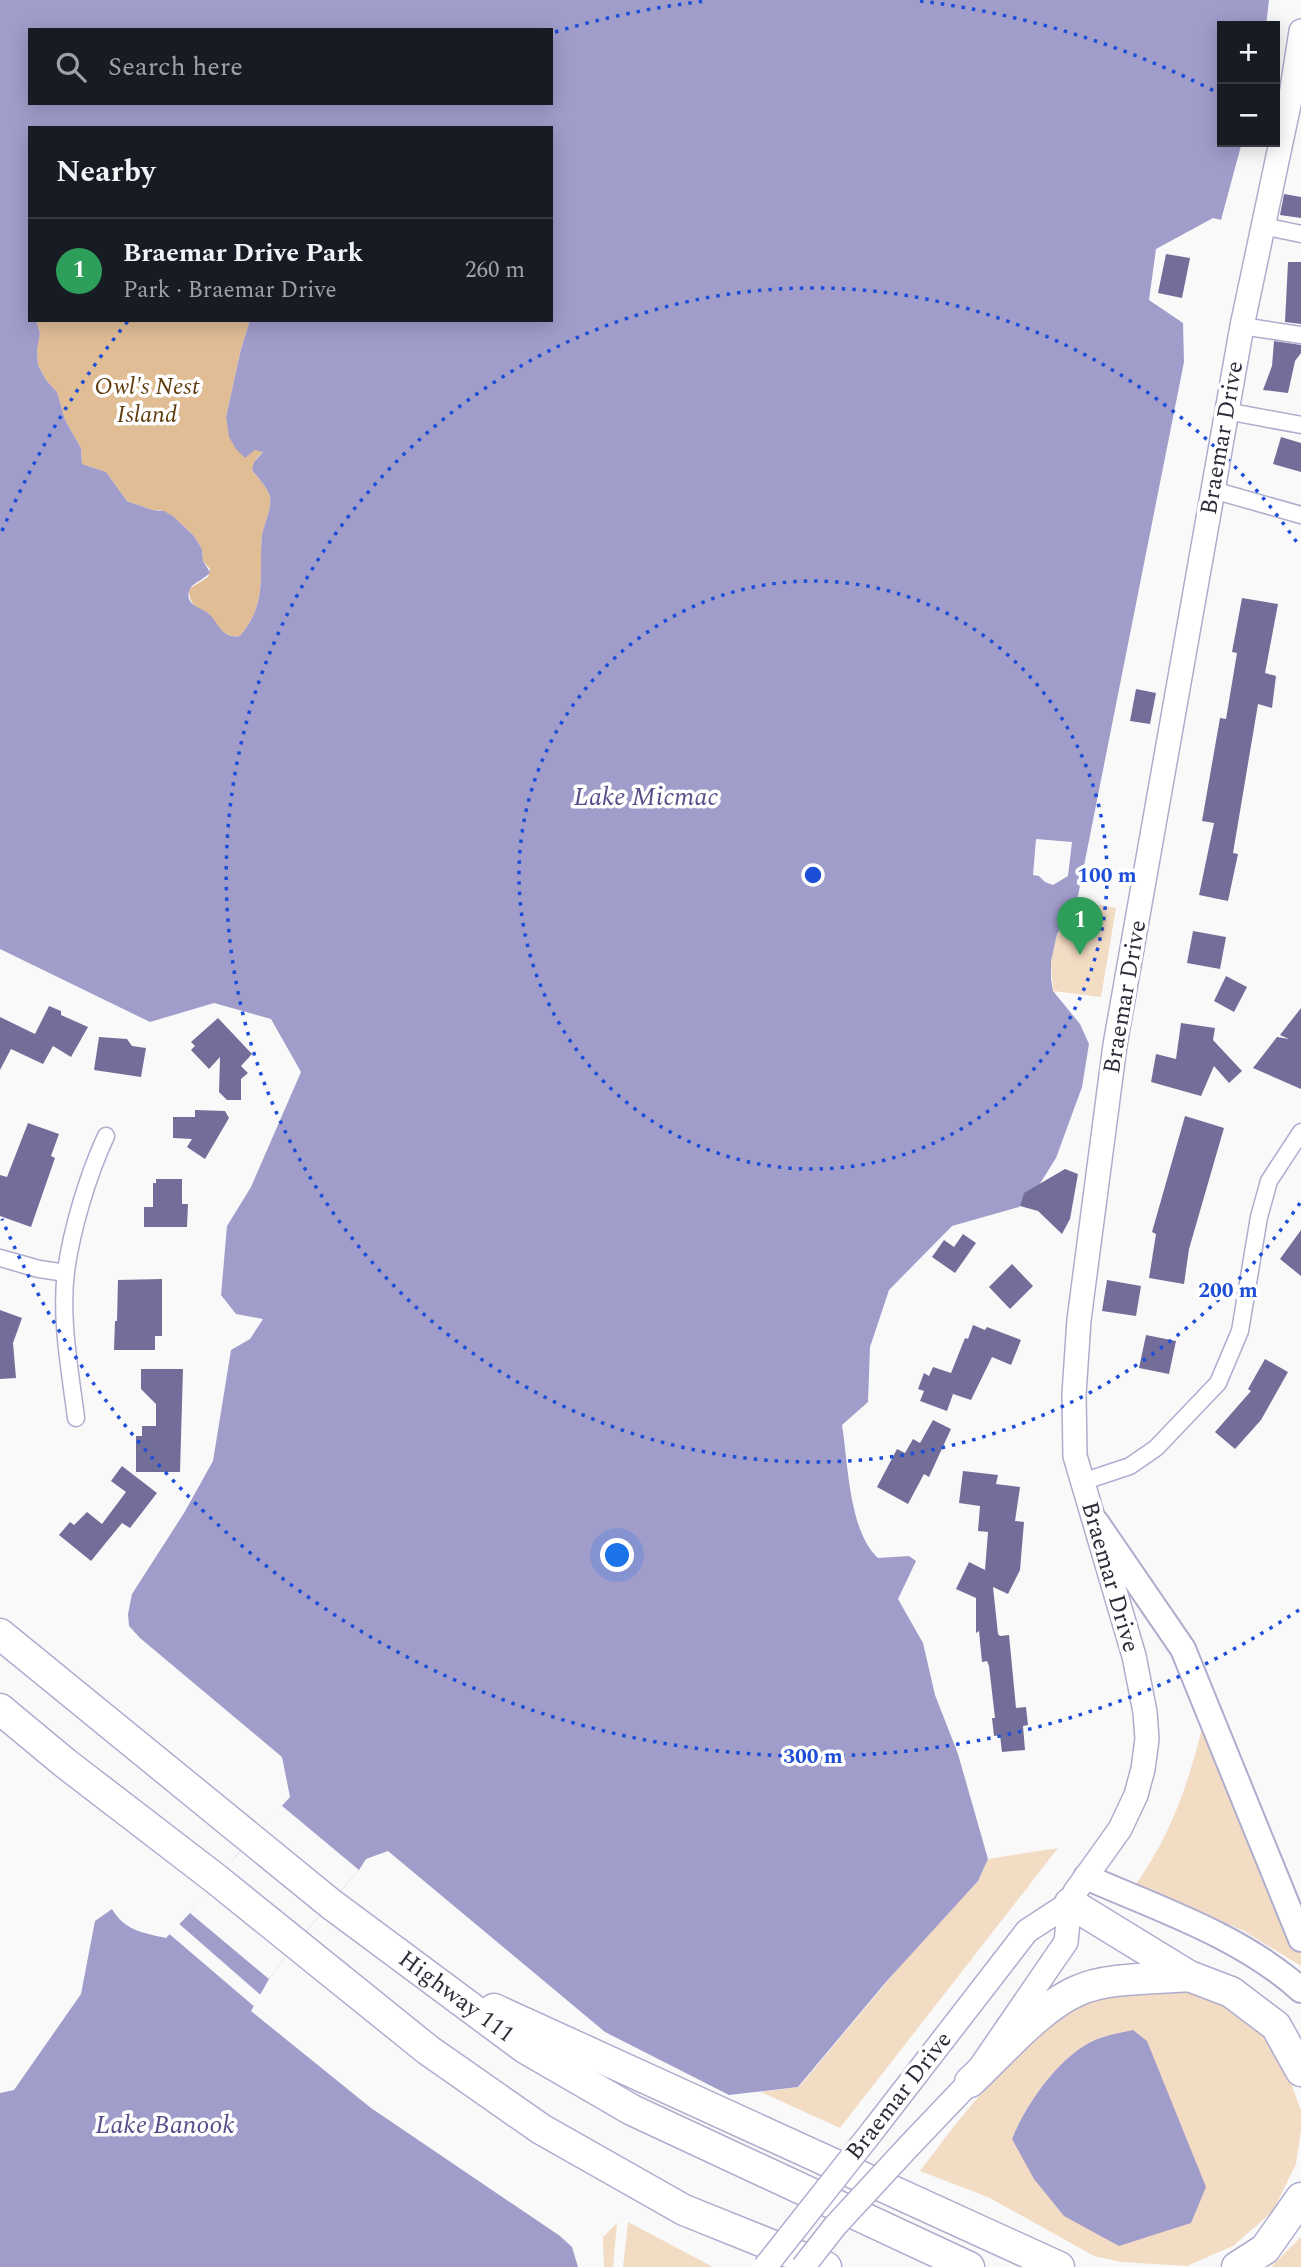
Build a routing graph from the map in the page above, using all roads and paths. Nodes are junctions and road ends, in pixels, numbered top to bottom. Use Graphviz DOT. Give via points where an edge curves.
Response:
graph roads {
  1 [pos="1301,31"];
  2 [pos="1263,226"];
  3 [pos="1301,234"];
  4 [pos="1241,326"];
  5 [pos="1301,335"];
  6 [pos="1226,411"];
  7 [pos="1301,425"];
  8 [pos="1213,491"];
  9 [pos="1301,515"];
  10 [pos="1301,1132"];
  11 [pos="106,1136"];
  12 [pos="0,1258"];
  13 [pos="66,1273"];
  14 [pos="76,1418"];
  15 [pos="1082,1482"];
  16 [pos="1096,1522"];
  17 [pos="0,1626"];
  18 [pos="0,1634"];
  19 [pos="25,1654"];
  20 [pos="0,1709"];
  21 [pos="0,1720"];
  22 [pos="65,1763"];
  23 [pos="1086,1877"];
  24 [pos="1070,1903"];
  25 [pos="1301,1939"];
  26 [pos="1189,1976"];
  27 [pos="437,1983"];
  28 [pos="1301,1990"];
  29 [pos="1301,2071"];
  30 [pos="970,2082"];
  31 [pos="1301,2198"];
  32 [pos="684,2210"];
  33 [pos="767,2267"];
  34 [pos="791,2267"];
  35 [pos="803,2267"];
  36 [pos="826,2267"];
  37 [pos="969,2267"];
  38 [pos="1059,2267"];
  39 [pos="1237,2267"];
  1 -- 2 [label="main road, Braemar Drive"];
  2 -- 3 [label="street"];
  2 -- 4 [label="main road, Braemar Drive"];
  4 -- 5 [label="street"];
  4 -- 6 [label="main road, Braemar Drive"];
  6 -- 7 [label="street"];
  6 -- 8 [label="main road, Braemar Drive"];
  8 -- 9 [label="street"];
  8 -- 15 [label="main road, Braemar Drive" via="1115,1045 1079,1321 1075,1456"];
  10 -- 15 [label="street" via="1269,1181 1258,1217 1240,1331 1218,1383 1156,1448 1130,1466"];
  11 -- 13 [label="street"];
  12 -- 13 [label="street"];
  13 -- 14 [label="street"];
  15 -- 16 [label="main road, Braemar Drive"];
  16 -- 23 [label="main road, Braemar Drive" via="1134,1656 1147,1739 1136,1795"];
  16 -- 25 [label="main road" via="1183,1649"];
  17 -- 19 [label="highway"];
  18 -- 19 [label="highway, Highway 111"];
  19 -- 27 [label="highway, Highway 111" via="331,1904"];
  20 -- 22 [label="highway"];
  21 -- 22 [label="highway"];
  22 -- 32 [label="highway" via="428,2050 541,2129"];
  23 -- 24 [label="main road, Braemar Drive"];
  23 -- 28 [label="main road" via="1225,1938"];
  24 -- 26 [label="highway"];
  24 -- 30 [label="main road, Braemar Drive" via="1066,1942"];
  24 -- 33 [label="main road, Braemar Drive, bridge" via="1027,1931"];
  26 -- 29 [label="highway" via="1231,1992 1276,2026"];
  26 -- 30 [label="highway" via="1100,1984 1077,1991 1048,2009"];
  27 -- 37 [label="highway, Highway 111" via="525,2048 632,2110"];
  27 -- 38 [label="highway"];
  30 -- 35 [label="main road, Braemar Drive, bridge" via="835,2226"];
  31 -- 39 [label="highway" via="1265,2249"];
  32 -- 33 [label="highway"];
  32 -- 34 [label="highway"];
  32 -- 36 [label="highway"];
}
